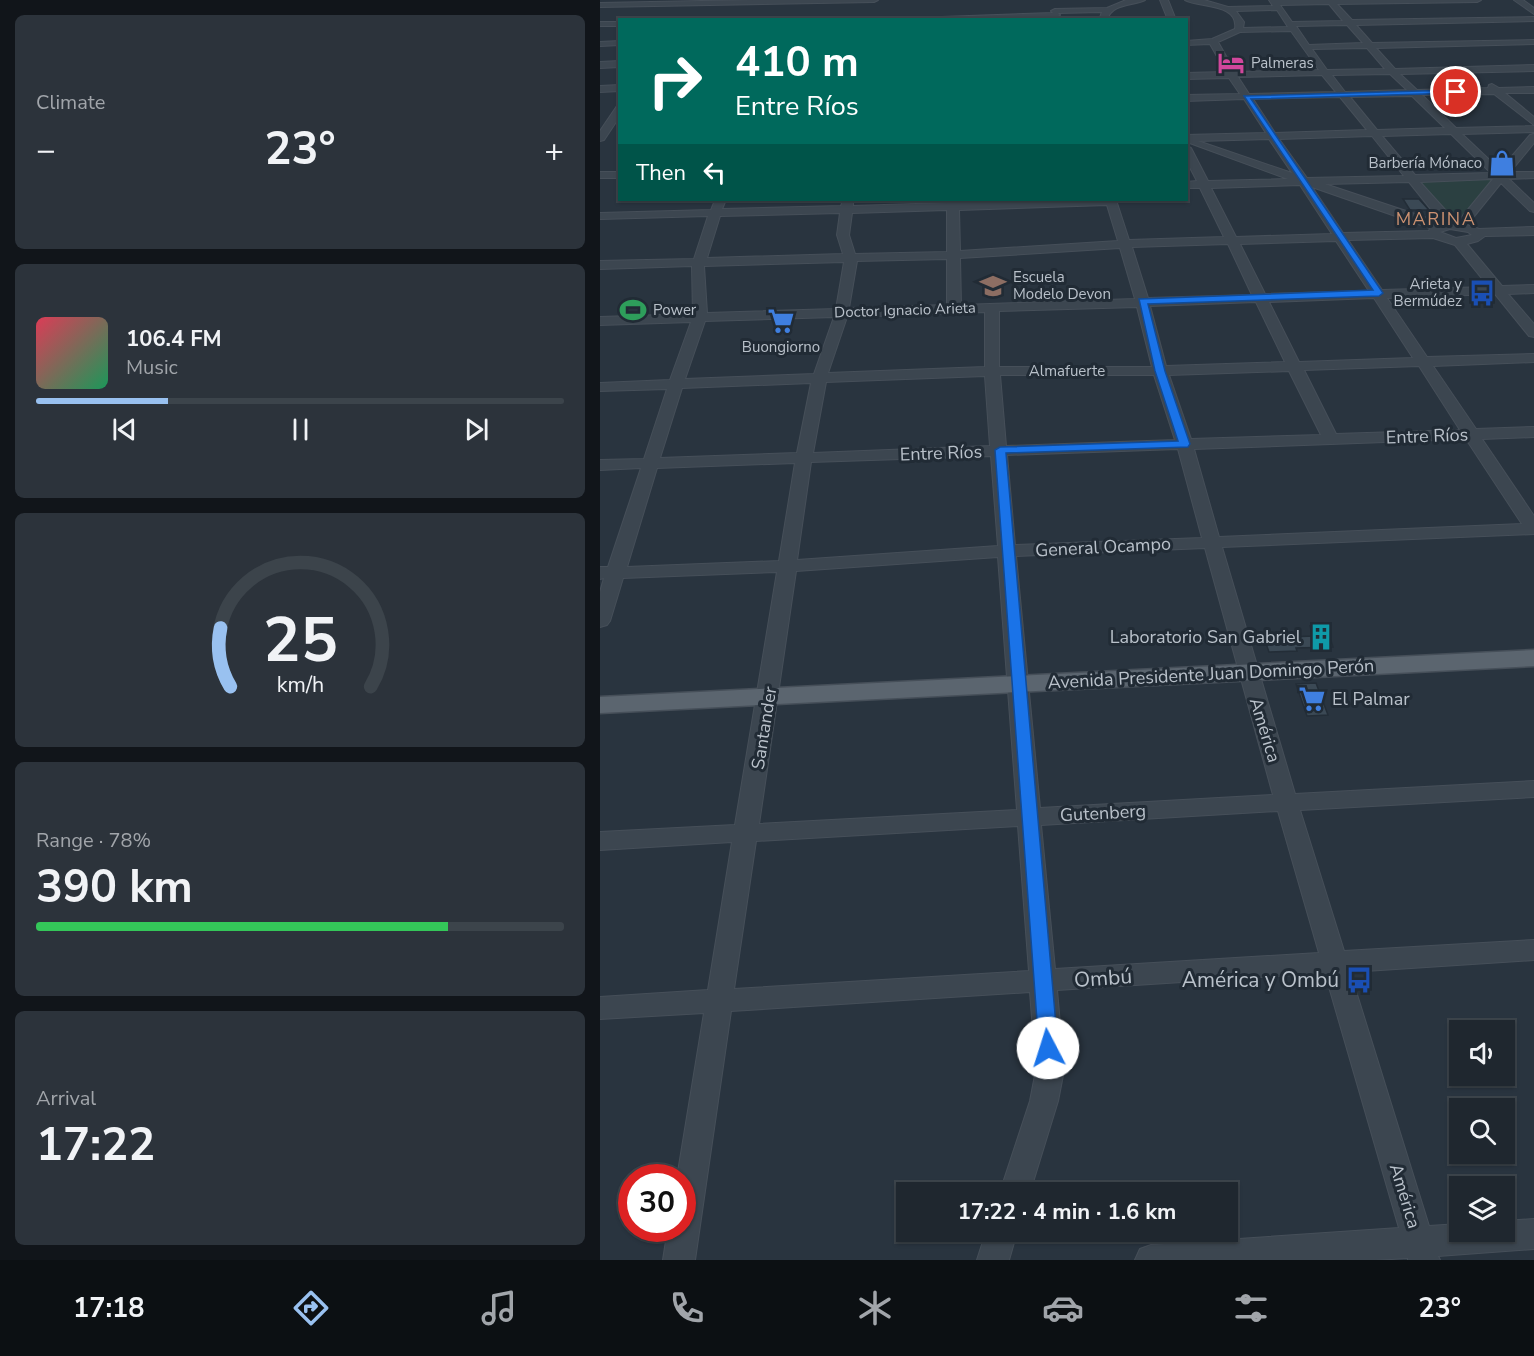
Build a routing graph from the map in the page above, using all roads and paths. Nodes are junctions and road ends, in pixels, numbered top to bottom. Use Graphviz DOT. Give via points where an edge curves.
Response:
graph roads {
  1 [pos="874,0"];
  2 [pos="882,0"];
  3 [pos="1052,0"];
  4 [pos="1141,0"];
  5 [pos="1164,0"];
  6 [pos="1189,0"];
  7 [pos="1194,0"];
  8 [pos="1467,0"];
  9 [pos="1518,0"];
  10 [pos="736,1"];
  11 [pos="809,1"];
  12 [pos="1126,1"];
  13 [pos="675,2"];
  14 [pos="1332,3"];
  15 [pos="1401,3"];
  16 [pos="1476,3"];
  17 [pos="1275,4"];
  18 [pos="603,5"];
  19 [pos="1228,9"];
  20 [pos="806,10"];
  21 [pos="1107,10"];
  22 [pos="731,11"];
  23 [pos="669,12"];
  24 [pos="1534,12"];
  25 [pos="1483,14"];
  26 [pos="958,15"];
  27 [pos="1056,15"];
  28 [pos="880,18"];
  29 [pos="900,18"];
  30 [pos="1103,18"];
  31 [pos="1171,18"];
  32 [pos="1415,18"];
  33 [pos="1534,19"];
  34 [pos="1491,20"];
  35 [pos="1349,23"];
  36 [pos="600,24"];
  37 [pos="618,24"];
  38 [pos="1292,27"];
  39 [pos="1500,27"];
  40 [pos="1427,29"];
  41 [pos="1239,30"];
  42 [pos="1509,35"];
  43 [pos="1435,36"];
  44 [pos="1213,41"];
  45 [pos="1518,42"];
  46 [pos="1534,42"];
  47 [pos="618,43"];
  48 [pos="1188,43"];
  49 [pos="600,44"];
  50 [pos="1444,44"];
  51 [pos="1369,45"];
  52 [pos="1308,47"];
  53 [pos="1534,54"];
  54 [pos="618,64"];
  55 [pos="600,65"];
  56 [pos="1534,68"];
  57 [pos="1470,70"];
  58 [pos="1392,71"];
  59 [pos="1325,73"];
  60 [pos="1232,75"];
  61 [pos="1188,76"];
  62 [pos="600,88"];
  63 [pos="618,88"];
  64 [pos="1534,90"];
  65 [pos="1497,91"];
  66 [pos="1414,93"];
  67 [pos="1343,94"];
  68 [pos="1246,97"];
  69 [pos="1188,98"];
  70 [pos="618,111"];
  71 [pos="600,113"];
  72 [pos="618,113"];
  73 [pos="1534,122"];
  74 [pos="1534,129"];
  75 [pos="1454,131"];
  76 [pos="1374,133"];
  77 [pos="1272,136"];
  78 [pos="1534,137"];
  79 [pos="603,138"];
  80 [pos="1188,139"];
  81 [pos="1188,140"];
  82 [pos="1188,152"];
  83 [pos="600,175"];
  84 [pos="618,175"];
  85 [pos="1534,175"];
  86 [pos="1500,176"];
  87 [pos="1412,179"];
  88 [pos="1305,182"];
  89 [pos="1188,185"];
  90 [pos="1205,185"];
  91 [pos="1111,201"];
  92 [pos="953,203"];
  93 [pos="848,205"];
  94 [pos="717,206"];
  95 [pos="1534,209"];
  96 [pos="600,216"];
  97 [pos="1447,227"];
  98 [pos="1534,231"];
  99 [pos="1478,233"];
  100 [pos="1341,237"];
  101 [pos="1232,240"];
  102 [pos="1458,241"];
  103 [pos="1124,244"];
  104 [pos="954,255"];
  105 [pos="851,259"];
  106 [pos="699,263"];
  107 [pos="600,266"];
  108 [pos="1534,289"];
  109 [pos="1498,290"];
  110 [pos="1379,293"];
  111 [pos="1261,297"];
  112 [pos="1143,301"];
  113 [pos="992,307"];
  114 [pos="954,309"];
  115 [pos="842,313"];
  116 [pos="700,317"];
  117 [pos="600,321"];
  118 [pos="1534,333"];
  119 [pos="1534,358"];
  120 [pos="1424,362"];
  121 [pos="1296,366"];
  122 [pos="992,371"];
  123 [pos="1160,371"];
  124 [pos="819,379"];
  125 [pos="676,383"];
  126 [pos="600,387"];
  127 [pos="1534,432"];
  128 [pos="1472,435"];
  129 [pos="1330,438"];
  130 [pos="1184,444"];
  131 [pos="1000,450"];
  132 [pos="804,458"];
  133 [pos="650,463"];
  134 [pos="600,465"];
  135 [pos="1534,529"];
  136 [pos="1212,542"];
  137 [pos="1008,551"];
  138 [pos="789,566"];
  139 [pos="607,573"];
  140 [pos="600,621"];
  141 [pos="1534,658"];
  142 [pos="1247,671"];
  143 [pos="1019,684"];
  144 [pos="768,697"];
  145 [pos="600,705"];
  146 [pos="1534,789"];
  147 [pos="1287,803"];
  148 [pos="1028,817"];
  149 [pos="747,833"];
  150 [pos="600,841"];
  151 [pos="1534,950"];
  152 [pos="1336,963"];
  153 [pos="1043,982"];
  154 [pos="719,1002"];
  155 [pos="600,1008"];
  156 [pos="1018,1182"];
  157 [pos="1534,1234"];
  158 [pos="999,1242"];
  159 [pos="1421,1250"];
  160 [pos="679,1260"];
  161 [pos="993,1260"];
  162 [pos="1151,1260"];
  1 -- 11 [label="street"];
  2 -- 28 [label="street"];
  3 -- 27 [label="street"];
  4 -- 12 [label="street"];
  5 -- 31 [label="street"];
  6 -- 7 [label="street"];
  7 -- 19 [label="street"];
  8 -- 15 [label="street"];
  8 -- 16 [label="street"];
  9 -- 24 [label="street"];
  10 -- 11 [label="street"];
  10 -- 13 [label="street"];
  10 -- 22 [label="street"];
  11 -- 20 [label="street"];
  12 -- 21 [label="street"];
  13 -- 18 [label="street"];
  13 -- 23 [label="street"];
  14 -- 15 [label="street"];
  14 -- 17 [label="street"];
  14 -- 35 [label="street"];
  17 -- 19 [label="street"];
  17 -- 38 [label="street"];
  19 -- 41 [label="street" via="1239,18"];
  21 -- 27 [label="street"];
  21 -- 30 [label="street"];
  25 -- 34 [label="street"];
  26 -- 27 [label="street"];
  26 -- 29 [label="street"];
  32 -- 34 [label="street"];
  32 -- 35 [label="street"];
  32 -- 40 [label="street"];
  33 -- 34 [label="street"];
  34 -- 39 [label="street"];
  35 -- 38 [label="street"];
  35 -- 51 [label="street"];
  36 -- 37 [label="street"];
  38 -- 41 [label="street"];
  38 -- 52 [label="street"];
  41 -- 44 [label="street"];
  42 -- 45 [label="street"];
  43 -- 50 [label="street"];
  44 -- 48 [label="street"];
  44 -- 60 [label="street"];
  45 -- 46 [label="street"];
  45 -- 50 [label="street"];
  45 -- 53 [label="street"];
  47 -- 49 [label="street"];
  50 -- 51 [label="street"];
  50 -- 57 [label="street"];
  51 -- 52 [label="street"];
  51 -- 58 [label="street"];
  52 -- 59 [label="street"];
  54 -- 55 [label="street"];
  56 -- 57 [label="street"];
  57 -- 58 [label="street"];
  57 -- 65 [label="street"];
  58 -- 59 [label="street"];
  58 -- 66 [label="street"];
  59 -- 60 [label="street"];
  59 -- 67 [label="street"];
  60 -- 61 [label="street"];
  60 -- 68 [label="street"];
  62 -- 63 [label="street"];
  64 -- 65 [label="street"];
  65 -- 66 [label="street"];
  65 -- 73 [label="street"];
  66 -- 67 [label="street"];
  66 -- 75 [label="street"];
  67 -- 68 [label="street"];
  67 -- 76 [label="street"];
  68 -- 69 [label="street"];
  68 -- 77 [label="street"];
  70 -- 71 [label="street"];
  72 -- 79 [label="street"];
  74 -- 75 [label="street"];
  75 -- 76 [label="street"];
  75 -- 86 [label="street"];
  76 -- 77 [label="street"];
  76 -- 87 [label="street"];
  77 -- 80 [label="street"];
  77 -- 88 [label="street"];
  78 -- 86 [label="street"];
  81 -- 88 [label="street"];
  82 -- 90 [label="street"];
  83 -- 84 [label="street"];
  85 -- 86 [label="street"];
  86 -- 87 [label="street"];
  86 -- 95 [label="street"];
  86 -- 97 [label="street"];
  87 -- 88 [label="street"];
  87 -- 97 [label="street"];
  88 -- 90 [label="street"];
  88 -- 97 [label="street"];
  88 -- 100 [label="street"];
  89 -- 90 [label="street"];
  90 -- 101 [label="street"];
  91 -- 92 [label="street"];
  91 -- 103 [label="street, América"];
  92 -- 93 [label="street"];
  92 -- 104 [label="street"];
  93 -- 94 [label="street"];
  93 -- 105 [label="street, Santander" via="843,237"];
  94 -- 96 [label="street"];
  94 -- 106 [label="street"];
  97 -- 99 [label="street"];
  97 -- 100 [label="street"];
  97 -- 102 [label="street" via="1443,238"];
  98 -- 99 [label="street"];
  99 -- 102 [label="street" via="1477,238"];
  100 -- 101 [label="street"];
  100 -- 110 [label="street"];
  101 -- 103 [label="street"];
  101 -- 111 [label="street"];
  102 -- 109 [label="street"];
  103 -- 104 [label="street"];
  103 -- 112 [label="street, América"];
  104 -- 105 [label="street"];
  104 -- 114 [label="street"];
  105 -- 106 [label="street"];
  105 -- 115 [label="street, Santander"];
  106 -- 107 [label="street"];
  106 -- 116 [label="street"];
  108 -- 109 [label="street, Doctor Ignacio Arieta"];
  109 -- 110 [label="street, Doctor Ignacio Arieta"];
  109 -- 118 [label="street"];
  110 -- 111 [label="street, Doctor Ignacio Arieta"];
  110 -- 120 [label="street"];
  111 -- 112 [label="street, Doctor Ignacio Arieta"];
  111 -- 121 [label="street"];
  112 -- 113 [label="street, Doctor Ignacio Arieta"];
  112 -- 123 [label="street, América"];
  113 -- 114 [label="street, Doctor Ignacio Arieta"];
  113 -- 122 [label="street"];
  114 -- 115 [label="street, Doctor Ignacio Arieta"];
  115 -- 116 [label="street, Doctor Ignacio Arieta"];
  115 -- 124 [label="street, Santander"];
  116 -- 117 [label="street, Doctor Ignacio Arieta"];
  116 -- 125 [label="street"];
  119 -- 120 [label="street, Almafuerte"];
  120 -- 121 [label="street, Almafuerte"];
  120 -- 128 [label="street"];
  121 -- 123 [label="street, Almafuerte"];
  121 -- 129 [label="street"];
  122 -- 123 [label="street, Almafuerte"];
  122 -- 124 [label="street, Almafuerte"];
  122 -- 131 [label="street"];
  123 -- 130 [label="street, América"];
  124 -- 125 [label="street, Almafuerte"];
  124 -- 132 [label="street, Santander"];
  125 -- 126 [label="street, Almafuerte"];
  125 -- 133 [label="street"];
  127 -- 128 [label="street, Entre Ríos"];
  128 -- 129 [label="street, Entre Ríos"];
  128 -- 135 [label="street"];
  129 -- 130 [label="street, Entre Ríos"];
  130 -- 131 [label="street, Entre Ríos"];
  130 -- 136 [label="street, América"];
  131 -- 132 [label="street, Entre Ríos"];
  131 -- 137 [label="street"];
  132 -- 133 [label="street, Entre Ríos"];
  132 -- 138 [label="street, Santander"];
  133 -- 134 [label="street, Entre Ríos"];
  133 -- 139 [label="street"];
  135 -- 136 [label="street, General Ocampo"];
  136 -- 137 [label="street, General Ocampo"];
  136 -- 142 [label="street, América"];
  137 -- 138 [label="street, General Ocampo"];
  137 -- 143 [label="street"];
  138 -- 139 [label="street, General Ocampo"];
  138 -- 144 [label="street, Santander"];
  139 -- 140 [label="street"];
  141 -- 142 [label="main road, Avenida Presidente Juan Domingo Perón"];
  142 -- 143 [label="main road, Avenida Presidente Juan Domingo Perón"];
  142 -- 147 [label="street, América"];
  143 -- 144 [label="main road, Avenida Presidente Juan Domingo Perón"];
  143 -- 148 [label="street"];
  144 -- 145 [label="main road, Avenida Presidente Juan Domingo Perón"];
  144 -- 149 [label="street, Santander"];
  146 -- 147 [label="street, Gutenberg"];
  147 -- 148 [label="street, Gutenberg"];
  147 -- 152 [label="street, América"];
  148 -- 149 [label="street, Gutenberg"];
  148 -- 153 [label="street"];
  149 -- 150 [label="street, Gutenberg"];
  149 -- 154 [label="street, Santander"];
  151 -- 152 [label="street, Ombú"];
  152 -- 153 [label="street, Ombú"];
  152 -- 159 [label="street, América"];
  153 -- 154 [label="street, Ombú"];
  153 -- 156 [label="street" via="1050,1070"];
  154 -- 155 [label="street, Ombú"];
  154 -- 160 [label="street, Santander"];
  157 -- 159 [label="street"];
  158 -- 161 [label="street"];
  159 -- 162 [label="street"];
}
